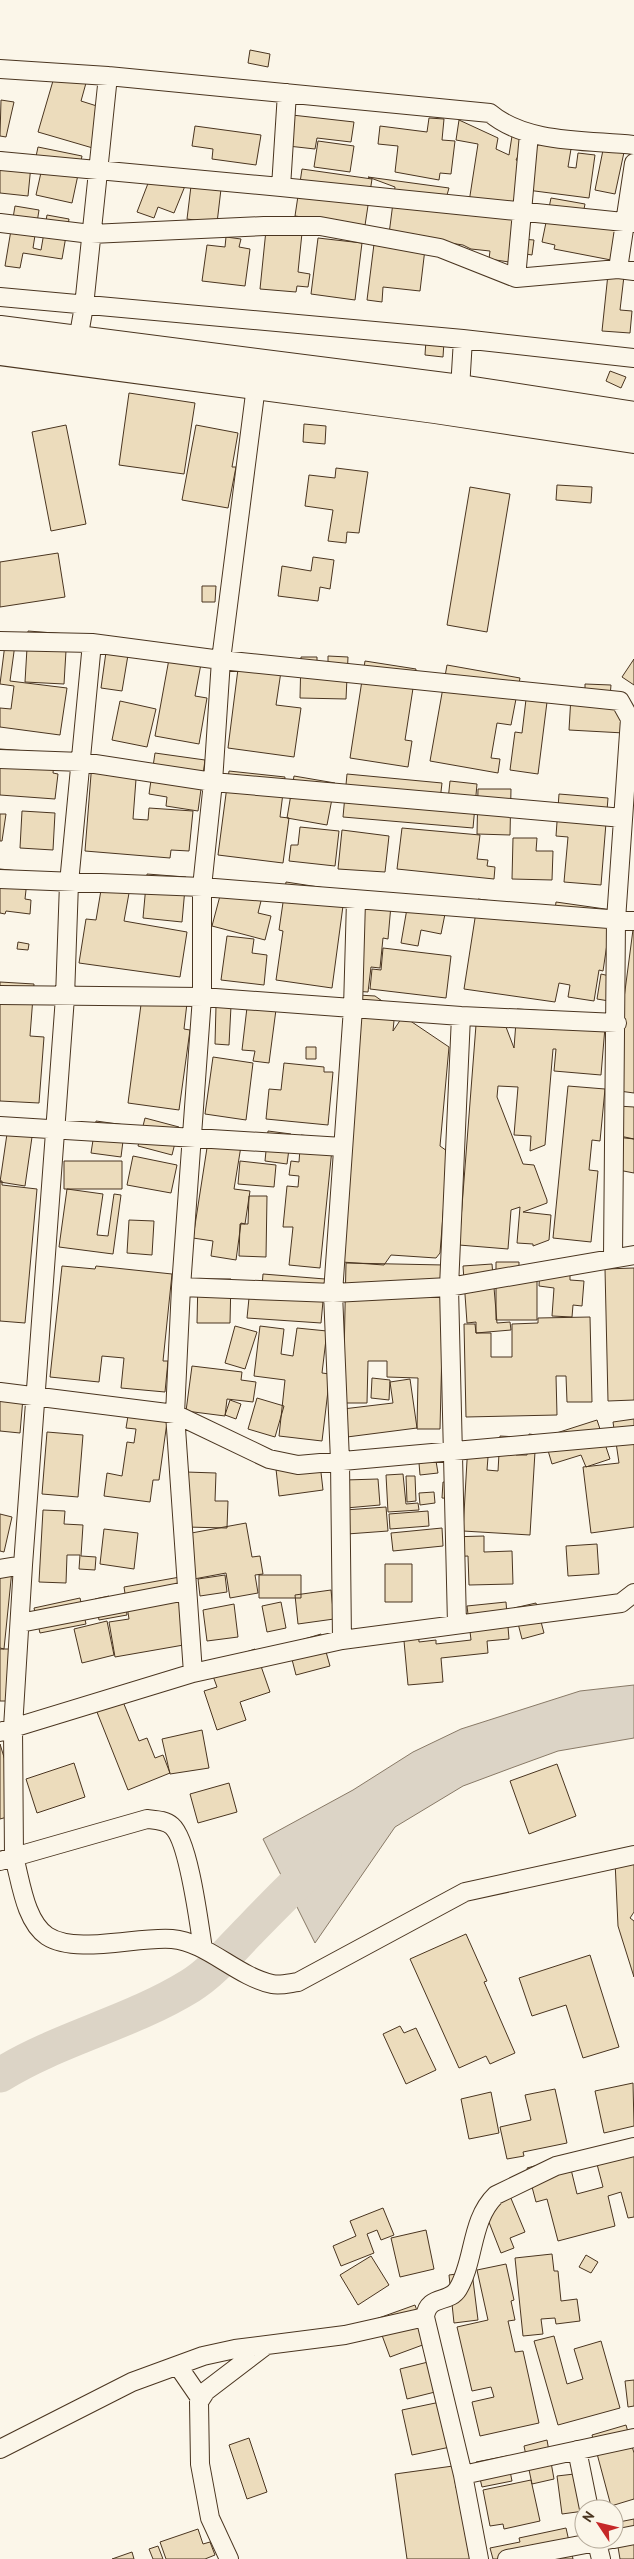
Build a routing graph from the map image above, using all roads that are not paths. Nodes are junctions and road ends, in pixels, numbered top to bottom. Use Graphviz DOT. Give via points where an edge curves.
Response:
graph roads {
  1 [pos="0,69"];
  2 [pos="108,76"];
  3 [pos="287,94"];
  4 [pos="529,134"];
  5 [pos="634,145"];
  6 [pos="0,161"];
  7 [pos="634,163"];
  8 [pos="98,170"];
  9 [pos="280,187"];
  10 [pos="522,213"];
  11 [pos="0,223"];
  12 [pos="630,223"];
  13 [pos="92,234"];
  14 [pos="626,270"];
  15 [pos="516,278"];
  16 [pos="0,297"];
  17 [pos="84,306"];
  18 [pos="0,330"];
  19 [pos="463,339"];
  20 [pos="78,340"];
  21 [pos="0,351"];
  22 [pos="634,358"];
  23 [pos="256,386"];
  24 [pos="460,389"];
  25 [pos="634,416"];
  26 [pos="634,439"];
  27 [pos="0,641"];
  28 [pos="92,643"];
  29 [pos="221,660"];
  30 [pos="0,759"];
  31 [pos="82,762"];
  32 [pos="213,782"];
  33 [pos="623,818"];
  34 [pos="0,879"];
  35 [pos="69,883"];
  36 [pos="202,887"];
  37 [pos="356,900"];
  38 [pos="625,921"];
  39 [pos="0,995"];
  40 [pos="65,997"];
  41 [pos="202,997"];
  42 [pos="353,1008"];
  43 [pos="460,1016"];
  44 [pos="617,1023"];
  45 [pos="0,1126"];
  46 [pos="56,1129"];
  47 [pos="193,1140"];
  48 [pos="344,1147"];
  49 [pos="634,1255"];
  50 [pos="613,1257"];
  51 [pos="181,1287"];
  52 [pos="449,1287"];
  53 [pos="334,1293"];
  54 [pos="0,1392"];
  55 [pos="35,1398"];
  56 [pos="175,1414"];
  57 [pos="634,1435"];
  58 [pos="454,1451"];
  59 [pos="340,1461"];
  60 [pos="22,1565"];
  61 [pos="0,1569"];
  62 [pos="186,1591"];
  63 [pos="634,1594"];
  64 [pos="20,1623"];
  65 [pos="458,1624"];
  66 [pos="342,1640"];
  67 [pos="193,1673"];
  68 [pos="6,1730"];
  69 [pos="634,1855"];
  70 [pos="7,1859"];
  71 [pos="204,1949"];
  72 [pos="634,2147"];
  73 [pos="425,2317"];
  74 [pos="265,2345"];
  75 [pos="178,2366"];
  76 [pos="200,2398"];
  77 [pos="634,2438"];
  78 [pos="0,2449"];
  79 [pos="577,2450"];
  80 [pos="463,2475"];
  81 [pos="587,2499"];
  82 [pos="574,2546"];
  83 [pos="229,2559"];
  84 [pos="479,2559"];
  85 [pos="507,2559"];
  1 -- 2 [label="street"];
  2 -- 3 [label="street"];
  2 -- 8 [label="street"];
  3 -- 4 [label="street" via="490,113 507,126"];
  3 -- 9 [label="street"];
  4 -- 5 [label="street"];
  4 -- 10 [label="street"];
  6 -- 8 [label="street"];
  7 -- 12 [label="street"];
  8 -- 9 [label="street"];
  8 -- 13 [label="street"];
  9 -- 10 [label="street"];
  10 -- 12 [label="street"];
  10 -- 15 [label="street"];
  11 -- 13 [label="street"];
  12 -- 14 [label="street"];
  13 -- 15 [label="street" via="320,226 440,248"];
  13 -- 17 [label="street"];
  14 -- 15 [label="street"];
  16 -- 17 [label="street"];
  17 -- 19 [label="street"];
  17 -- 20 [label="street"];
  18 -- 20 [label="main road"];
  19 -- 22 [label="street"];
  19 -- 24 [label="street"];
  20 -- 24 [label="main road"];
  21 -- 23 [label="main road"];
  23 -- 26 [label="main road"];
  23 -- 29 [label="street"];
  24 -- 25 [label="main road"];
  27 -- 28 [label="street"];
  28 -- 29 [label="street"];
  28 -- 31 [label="street"];
  29 -- 32 [label="street"];
  29 -- 33 [label="street" via="620,701 630,719"];
  30 -- 31 [label="street"];
  31 -- 32 [label="street"];
  31 -- 35 [label="street"];
  32 -- 33 [label="street"];
  32 -- 36 [label="street"];
  33 -- 38 [label="street"];
  34 -- 35 [label="street"];
  35 -- 36 [label="street"];
  35 -- 40 [label="street"];
  36 -- 37 [label="street"];
  36 -- 41 [label="street"];
  37 -- 38 [label="street"];
  37 -- 42 [label="street"];
  38 -- 44 [label="street"];
  39 -- 40 [label="street"];
  40 -- 41 [label="street"];
  40 -- 46 [label="street"];
  41 -- 42 [label="street"];
  41 -- 47 [label="street"];
  42 -- 43 [label="street"];
  42 -- 48 [label="street"];
  43 -- 44 [label="street"];
  43 -- 52 [label="street"];
  44 -- 50 [label="street"];
  45 -- 46 [label="street"];
  46 -- 47 [label="street"];
  46 -- 55 [label="street"];
  47 -- 48 [label="street"];
  47 -- 51 [label="street"];
  48 -- 53 [label="street"];
  49 -- 50 [label="street"];
  50 -- 52 [label="street"];
  51 -- 53 [label="street"];
  51 -- 56 [label="street"];
  52 -- 53 [label="street"];
  52 -- 58 [label="street"];
  53 -- 59 [label="street"];
  54 -- 55 [label="street"];
  55 -- 56 [label="street"];
  55 -- 60 [label="street"];
  56 -- 59 [label="street" via="278,1462 298,1465"];
  56 -- 62 [label="street"];
  57 -- 58 [label="street"];
  58 -- 59 [label="street"];
  58 -- 65 [label="street"];
  59 -- 66 [label="street"];
  60 -- 61 [label="street"];
  60 -- 64 [label="street"];
  62 -- 64 [label="street"];
  62 -- 67 [label="street"];
  63 -- 65 [label="street" via="621,1603"];
  64 -- 68 [label="street"];
  65 -- 66 [label="street"];
  66 -- 67 [label="street"];
  67 -- 68 [label="street"];
  68 -- 70 [label="street"];
  69 -- 71 [label="street" via="465,1892 298,1982 273,1985 238,1972"];
  70 -- 71 [label="street" via="34,1923 47,1936 62,1942 105,1944 173,1939"];
  70 -- 71 [label="street" via="147,1819 165,1822 174,1828 187,1857"];
  72 -- 73 [label="street" via="556,2166 496,2195 488,2202 475,2232 458,2289 429,2304"];
  73 -- 74 [label="street" via="345,2335"];
  73 -- 80 [label="street"];
  74 -- 75 [label="street" via="203,2356"];
  74 -- 76 [label="street"];
  75 -- 76 [label="street"];
  75 -- 78 [label="street" via="132,2382"];
  76 -- 83 [label="street" via="200,2464 210,2518"];
  77 -- 79 [label="street"];
  79 -- 80 [label="street"];
  79 -- 81 [label="street"];
  80 -- 84 [label="street"];
  82 -- 85 [label="street"];
}
